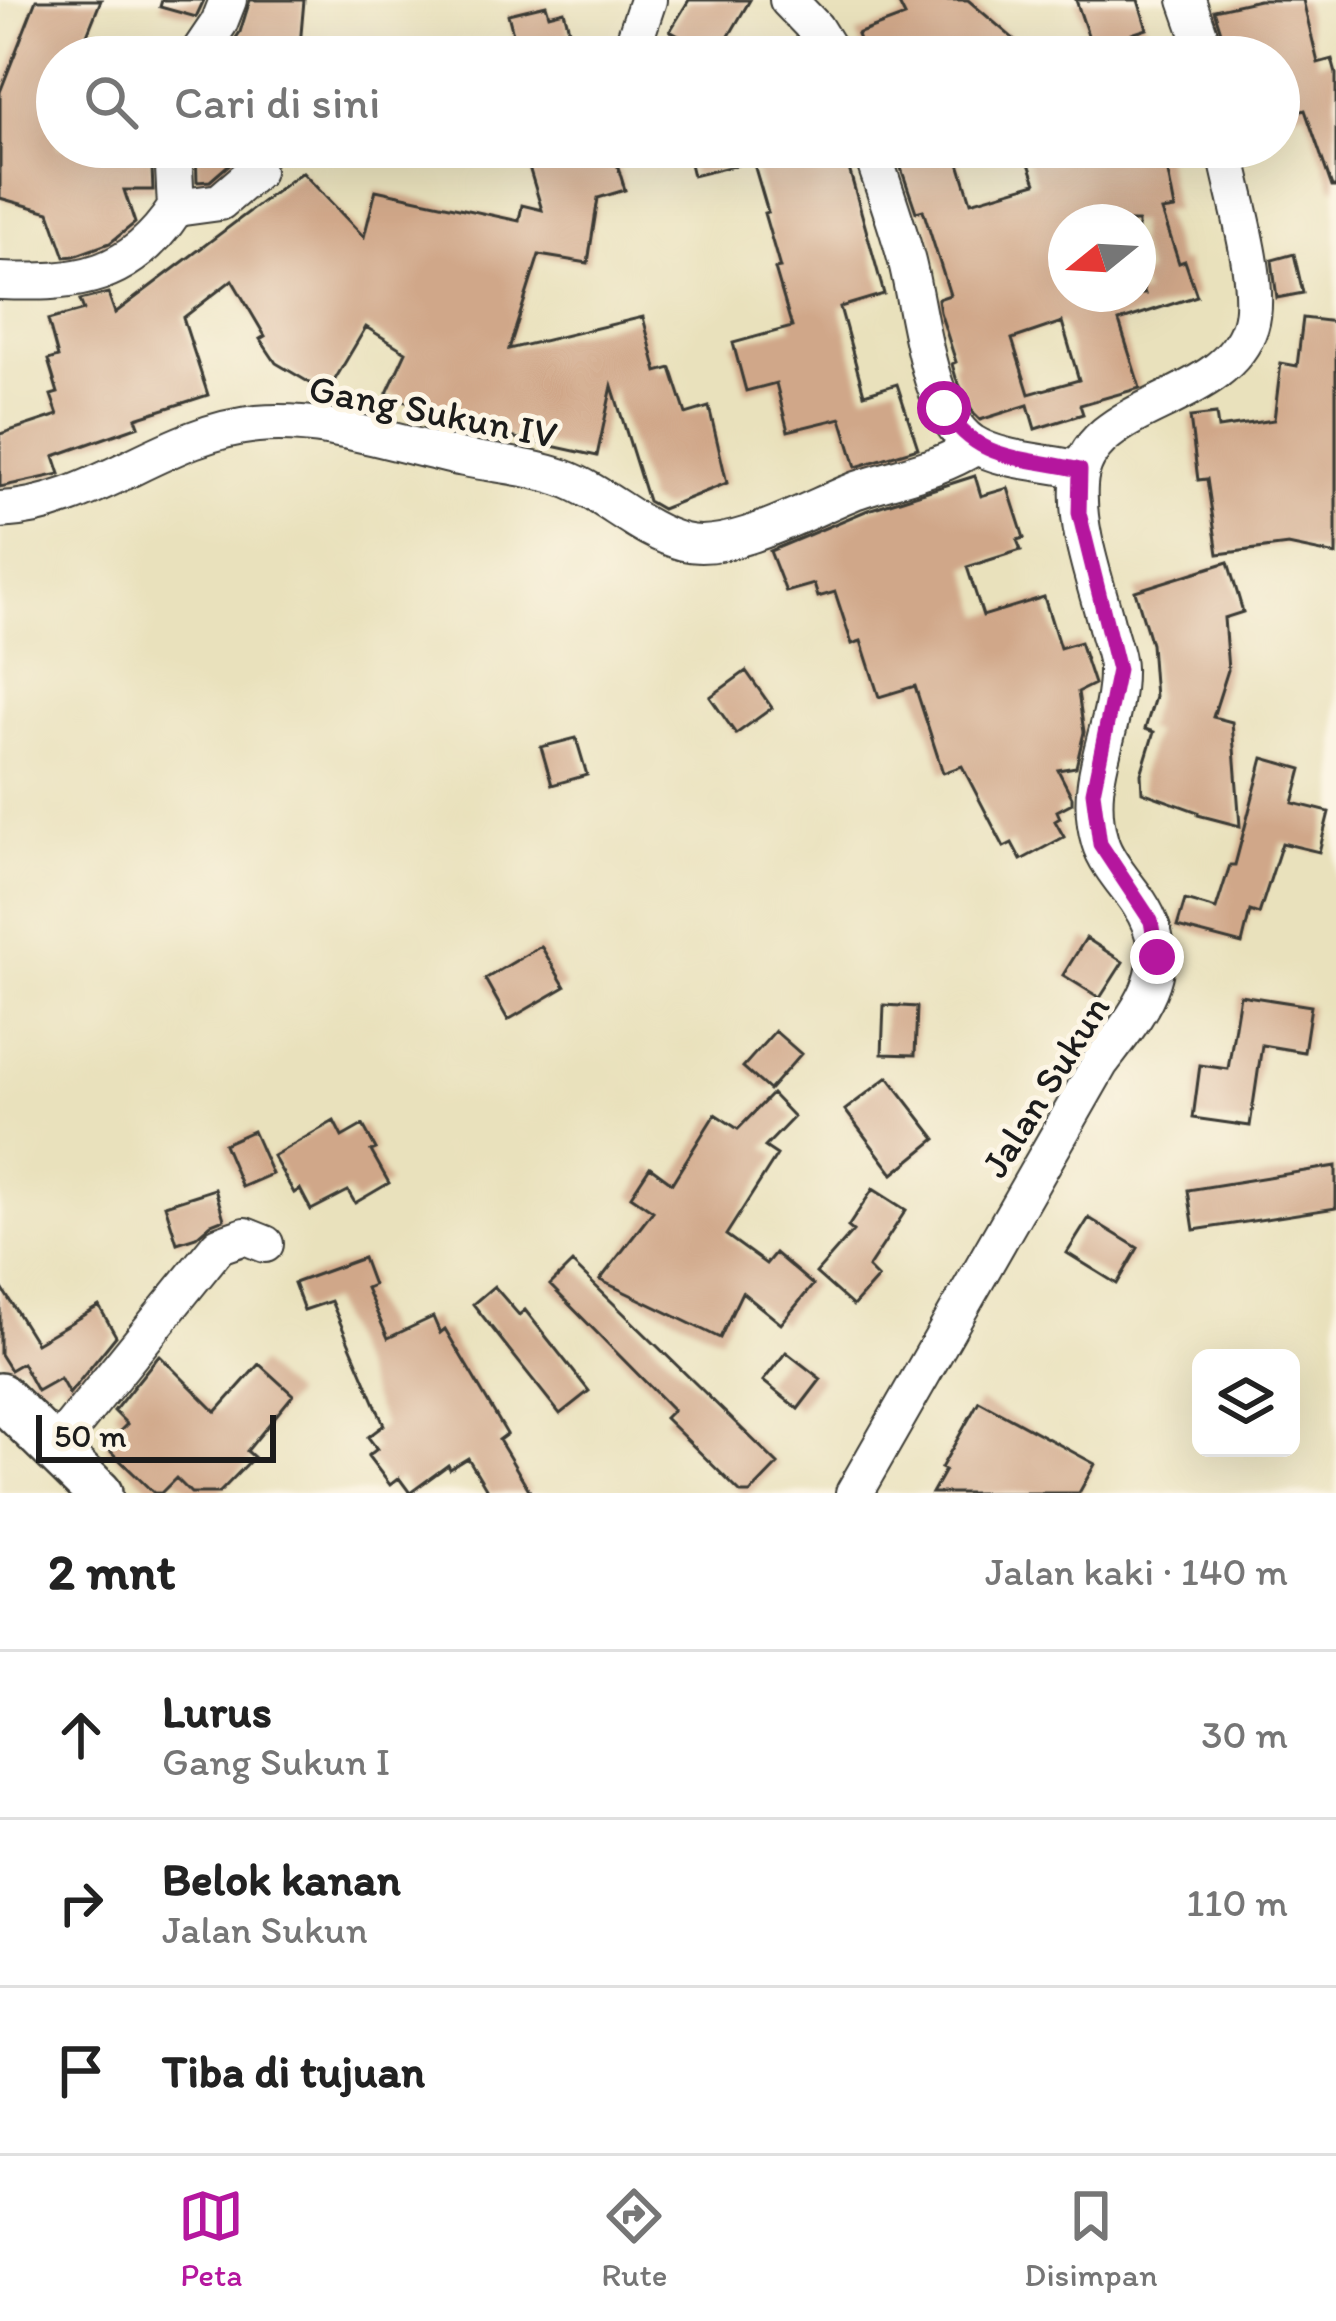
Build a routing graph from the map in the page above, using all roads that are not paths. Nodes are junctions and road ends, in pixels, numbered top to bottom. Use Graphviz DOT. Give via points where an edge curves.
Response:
graph roads {
  1 [pos="228,0"];
  2 [pos="648,0"];
  3 [pos="788,0"];
  4 [pos="1187,0"];
  5 [pos="210,36"];
  6 [pos="636,36"];
  7 [pos="820,36"];
  8 [pos="1200,36"];
  9 [pos="174,168"];
  10 [pos="877,168"];
  11 [pos="1229,168"];
  12 [pos="256,171"];
  13 [pos="176,208"];
  14 [pos="0,281"];
  15 [pos="976,446"];
  16 [pos="1080,470"];
  17 [pos="0,510"];
  18 [pos="265,1244"];
  19 [pos="0,1396"];
  20 [pos="54,1449"];
  21 [pos="100,1493"];
  22 [pos="854,1493"];
  1 -- 5 [label="street"];
  2 -- 6 [label="street"];
  3 -- 7 [label="street"];
  4 -- 8 [label="street"];
  9 -- 13 [label="street"];
  10 -- 15 [label="street" via="933,376 959,432"];
  11 -- 16 [label="street" via="1255,293 1250,328 1229,360 1197,386 1099,439"];
  12 -- 13 [label="street" via="220,202"];
  13 -- 14 [label="street" via="158,235 81,280"];
  15 -- 16 [label="street"];
  15 -- 17 [label="street, Gang Sukun IV" via="918,475 701,544 665,534 564,478 260,423 190,439 31,509"];
  16 -- 22 [label="street, Jalan Sukun" via="1079,513 1118,670 1093,792 1100,844 1151,921 1157,957 1148,999 1100,1064"];
  18 -- 20 [label="street" via="244,1236 218,1245"];
  19 -- 20 [label="main road"];
  20 -- 21 [label="main road"];
}
